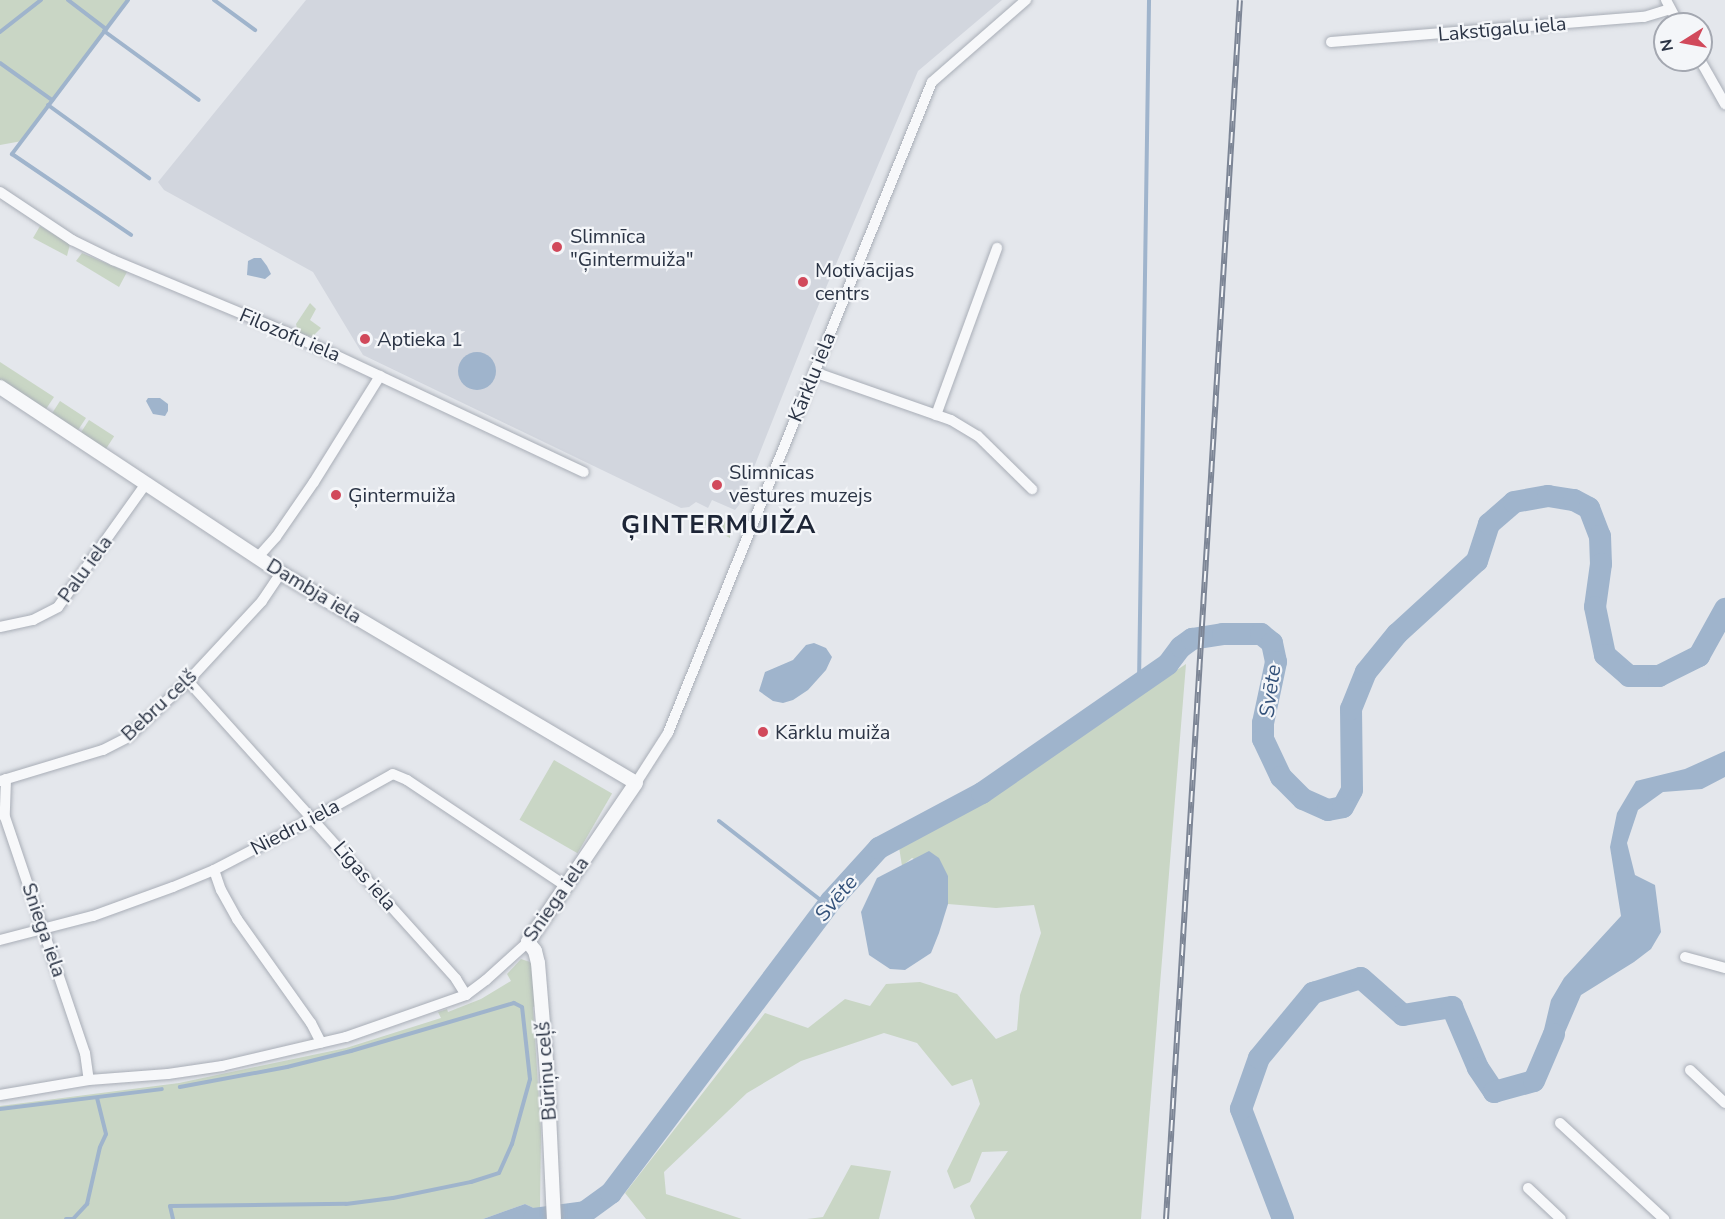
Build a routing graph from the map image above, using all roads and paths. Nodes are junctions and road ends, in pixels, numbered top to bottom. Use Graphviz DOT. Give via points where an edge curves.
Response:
graph roads {
  1 [pos="1026,0"];
  2 [pos="1668,4"];
  3 [pos="1331,42"];
  4 [pos="1707,72"];
  5 [pos="1725,104"];
  6 [pos="0,192"];
  7 [pos="997,248"];
  8 [pos="814,372"];
  9 [pos="380,376"];
  10 [pos="0,387"];
  11 [pos="936,415"];
  12 [pos="584,472"];
  13 [pos="147,482"];
  14 [pos="1032,489"];
  15 [pos="258,557"];
  16 [pos="281,573"];
  17 [pos="1,624"];
  18 [pos="188,681"];
  19 [pos="3,780"];
  20 [pos="636,783"];
  21 [pos="314,818"];
  22 [pos="214,870"];
  23 [pos="566,886"];
  24 [pos="44,928"];
  25 [pos="0,940"];
  26 [pos="528,942"];
  27 [pos="1685,957"];
  28 [pos="1725,968"];
  29 [pos="465,995"];
  30 [pos="321,1043"];
  31 [pos="1690,1070"];
  32 [pos="89,1080"];
  33 [pos="0,1095"];
  34 [pos="1725,1103"];
  35 [pos="1560,1123"];
  36 [pos="1528,1188"];
  37 [pos="554,1219"];
  38 [pos="1561,1219"];
  39 [pos="1664,1219"];
  1 -- 8 [label="street, Kārklu iela" via="932,82"];
  2 -- 3 [label="street, Lakstīgalu iela" via="1644,17"];
  4 -- 5 [label="street"];
  6 -- 9 [label="street, Filozofu iela" via="72,240 113,260"];
  7 -- 11 [label="street"];
  8 -- 11 [label="street"];
  8 -- 20 [label="street, Kārklu iela" via="668,733"];
  9 -- 12 [label="street, Filozofu iela"];
  9 -- 15 [label="street" via="315,482"];
  10 -- 13 [label="street, Dambja iela"];
  11 -- 14 [label="street" via="978,436"];
  13 -- 15 [label="street, Dambja iela"];
  13 -- 17 [label="street, Palu iela" via="58,607 33,620"];
  15 -- 16 [label="street, Dambja iela"];
  16 -- 18 [label="street, Bebru ceļš" via="262,601"];
  16 -- 20 [label="street, Dambja iela"];
  18 -- 19 [label="street, Bebru ceļš" via="140,728 116,744"];
  18 -- 21 [label="street, Līgas iela"];
  19 -- 24 [label="street, Sniega iela" via="5,817"];
  20 -- 23 [label="street, Sniega iela"];
  21 -- 22 [label="street, Niedru iela"];
  21 -- 23 [label="street, Niedru iela" via="393,774"];
  21 -- 29 [label="street, Līgas iela" via="456,979"];
  22 -- 24 [label="street, Niedru iela" via="137,902"];
  22 -- 30 [label="street" via="237,919"];
  23 -- 26 [label="street, Sniega iela"];
  24 -- 25 [label="street, Niedru iela"];
  24 -- 32 [label="street, Sniega iela" via="85,1053"];
  26 -- 29 [label="street, Sniega iela"];
  26 -- 37 [label="street, Būriņu ceļš" via="538,963"];
  27 -- 28 [label="street"];
  29 -- 30 [label="street, Sniega iela"];
  30 -- 32 [label="street, Sniega iela" via="222,1066"];
  31 -- 34 [label="street"];
  32 -- 33 [label="street, Sniega iela"];
  35 -- 39 [label="street"];
  36 -- 38 [label="street"];
}
